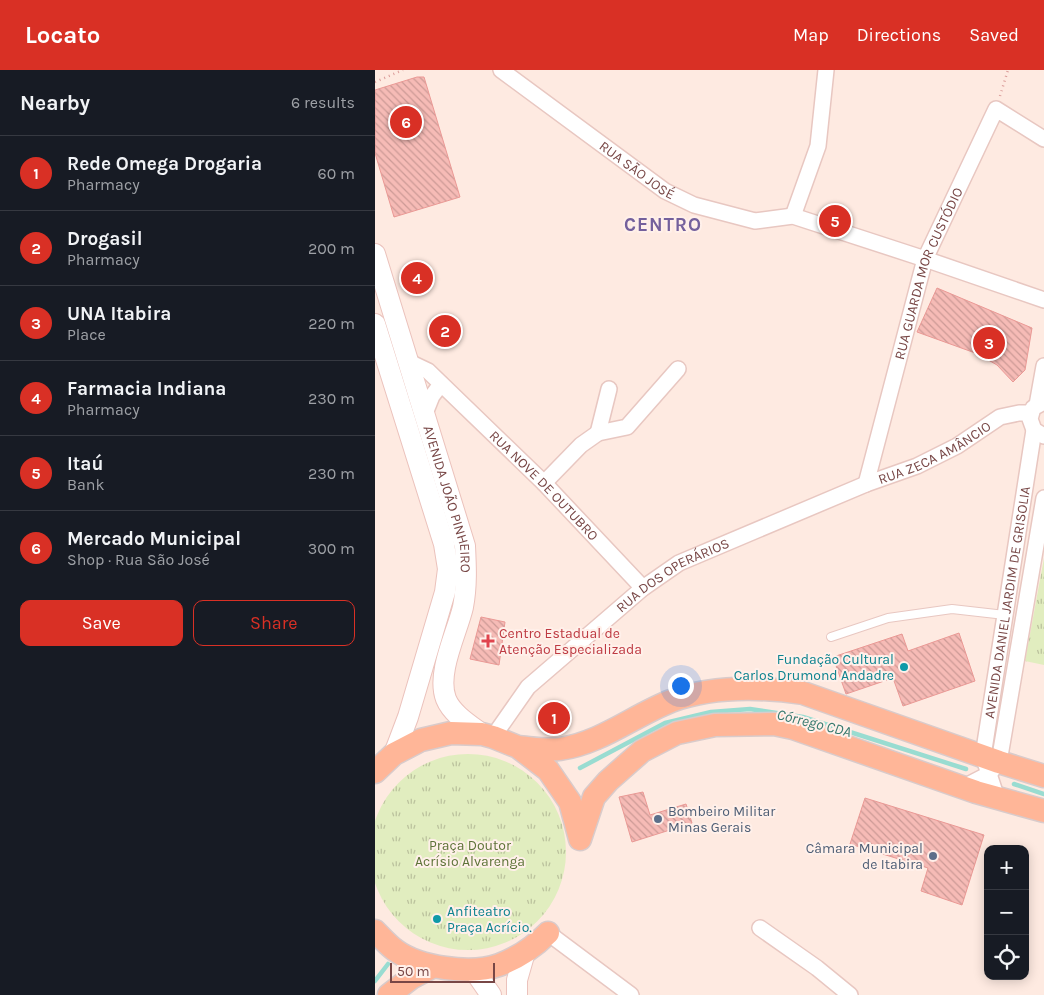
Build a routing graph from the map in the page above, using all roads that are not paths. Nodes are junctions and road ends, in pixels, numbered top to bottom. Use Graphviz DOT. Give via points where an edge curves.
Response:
graph roads {
  1 [pos="501,70"];
  2 [pos="826,70"];
  3 [pos="1044,139"];
  4 [pos="793,216"];
  5 [pos="375,254"];
  6 [pos="925,259"];
  7 [pos="1044,300"];
  8 [pos="375,324"];
  9 [pos="409,362"];
  10 [pos="1044,366"];
  11 [pos="678,369"];
  12 [pos="441,384"];
  13 [pos="609,389"];
  14 [pos="1037,407"];
  15 [pos="424,416"];
  16 [pos="598,433"];
  17 [pos="1039,433"];
  18 [pos="545,482"];
  19 [pos="866,484"];
  20 [pos="1044,498"];
  21 [pos="643,588"];
  22 [pos="1005,615"];
  23 [pos="831,637"];
  24 [pos="487,735"];
  25 [pos="518,747"];
  26 [pos="383,759"];
  27 [pos="990,764"];
  28 [pos="1044,776"];
  29 [pos="964,787"];
  30 [pos="997,798"];
  31 [pos="1044,811"];
  32 [pos="760,928"];
  33 [pos="375,931"];
  34 [pos="548,933"];
  35 [pos="525,952"];
  36 [pos="432,967"];
  37 [pos="473,969"];
  38 [pos="389,995"];
  39 [pos="491,995"];
  40 [pos="517,995"];
  41 [pos="631,995"];
  42 [pos="850,995"];
  1 -- 4 [label="street, RUA SÃO JOSÉ" via="665,191 694,204 755,221"];
  2 -- 4 [label="street" via="818,146"];
  3 -- 6 [label="street, RUA GUARDA MOR CUSTÓDIO" via="996,109"];
  4 -- 6 [label="street"];
  5 -- 9 [label="main road, AVENIDA JOÃO PINHEIRO"];
  6 -- 7 [label="street"];
  6 -- 19 [label="street, RUA GUARDA MOR CUSTÓDIO"];
  8 -- 26 [label="main road, AVENIDA JOÃO PINHEIRO" via="444,544 448,570 445,592 408,717"];
  9 -- 12 [label="street, RUA NOVE DE OUTUBRO" via="428,371"];
  9 -- 15 [label="main road, AVENIDA JOÃO PINHEIRO"];
  10 -- 14 [label="street, AVENIDA DANIEL JARDIM DE GRISOLIA"];
  11 -- 16 [label="street" via="627,427"];
  12 -- 15 [label="street"];
  12 -- 18 [label="street, RUA NOVE DE OUTUBRO"];
  13 -- 16 [label="street"];
  14 -- 17 [label="street, AVENIDA DANIEL JARDIM DE GRISOLIA" via="1031,425"];
  14 -- 19 [label="street, RUA ZECA AMÂNCIO" via="1000,416 949,450 917,466"];
  15 -- 24 [label="main road, AVENIDA JOÃO PINHEIRO" via="465,546 467,576 463,606 443,677 447,700 459,716"];
  16 -- 18 [label="street" via="581,445"];
  17 -- 22 [label="street, AVENIDA DANIEL JARDIM DE GRISOLIA"];
  18 -- 21 [label="street, RUA NOVE DE OUTUBRO"];
  19 -- 21 [label="street, RUA DOS OPERÁRIOS" via="679,563"];
  20 -- 27 [label="street, AVENIDA DANIEL JARDIM DE GRISOLIA"];
  21 -- 24 [label="street, RUA DOS OPERÁRIOS" via="528,688"];
  22 -- 23 [label="lane" via="953,609 889,618"];
  22 -- 27 [label="street, AVENIDA DANIEL JARDIM DE GRISOLIA"];
  24 -- 25 [label="main road"];
  24 -- 26 [label="main road" via="451,733 421,740"];
  25 -- 27 [label="main road" via="558,750 587,743 672,701 715,690 778,689 803,693"];
  25 -- 29 [label="main road" via="548,770 565,794 580,840 595,797 642,751 677,733 715,725 774,724 793,728"];
  27 -- 28 [label="main road"];
  27 -- 29 [label="street"];
  27 -- 30 [label="street, AVENIDA DANIEL JARDIM DE GRISOLIA"];
  29 -- 30 [label="main road"];
  30 -- 31 [label="main road"];
  32 -- 42 [label="street"];
  33 -- 36 [label="main road" via="396,951"];
  34 -- 35 [label="main road"];
  34 -- 41 [label="street"];
  35 -- 37 [label="main road" via="499,965"];
  35 -- 40 [label="main road" via="517,980"];
  36 -- 37 [label="main road"];
  36 -- 38 [label="main road"];
  37 -- 39 [label="main road"];
}
